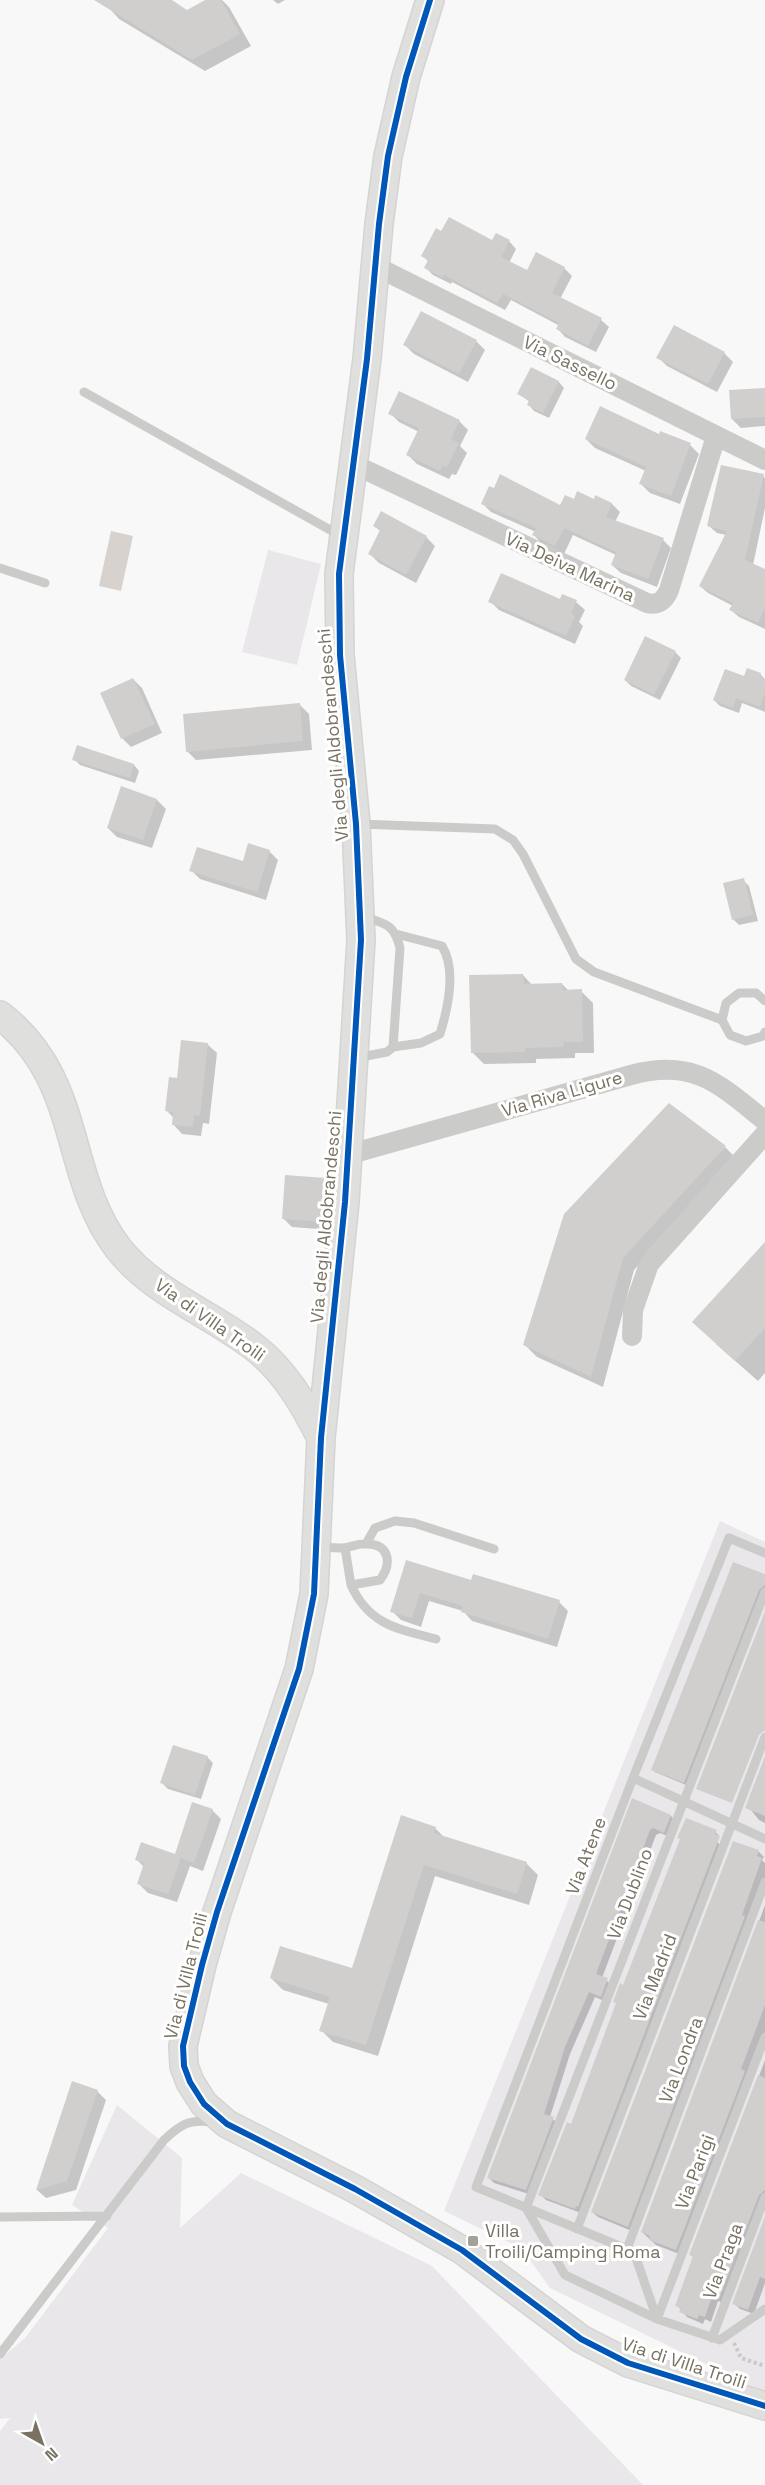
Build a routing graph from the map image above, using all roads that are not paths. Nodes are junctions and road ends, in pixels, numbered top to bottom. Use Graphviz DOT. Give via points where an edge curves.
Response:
graph roads {
  1 [pos="430,0"];
  2 [pos="375,266"];
  3 [pos="84,392"];
  4 [pos="716,436"];
  5 [pos="765,460"];
  6 [pos="353,464"];
  7 [pos="343,538"];
  8 [pos="0,568"];
  9 [pos="45,583"];
  10 [pos="356,824"];
  11 [pos="360,915"];
  12 [pos="396,934"];
  13 [pos="765,1001"];
  14 [pos="0,1015"];
  15 [pos="722,1020"];
  16 [pos="765,1032"];
  17 [pos="393,1047"];
  18 [pos="353,1059"];
  19 [pos="765,1121"];
  20 [pos="765,1134"];
  21 [pos="347,1155"];
  22 [pos="632,1336"];
  23 [pos="321,1438"];
  24 [pos="366,1544"];
  25 [pos="318,1548"];
  26 [pos="345,1548"];
  27 [pos="494,1549"];
  28 [pos="765,1553"];
  29 [pos="351,1585"];
  30 [pos="765,1592"];
  31 [pos="436,1639"];
  32 [pos="765,1737"];
  33 [pos="633,1778"];
  34 [pos="684,1802"];
  35 [pos="731,1823"];
  36 [pos="765,1839"];
  37 [pos="765,1882"];
  38 [pos="765,2037"];
  39 [pos="227,2124"];
  40 [pos="765,2197"];
  41 [pos="526,2208"];
  42 [pos="107,2216"];
  43 [pos="0,2217"];
  44 [pos="578,2229"];
  45 [pos="627,2249"];
  46 [pos="765,2308"];
  47 [pos="657,2319"];
  48 [pos="712,2338"];
  49 [pos="0,2354"];
  50 [pos="765,2406"];
  1 -- 2 [label="street, Via degli Aldobrandeschi" via="406,77 388,156"];
  2 -- 4 [label="street, Via Sassello"];
  2 -- 6 [label="street, Via degli Aldobrandeschi"];
  3 -- 7 [label="lane"];
  4 -- 5 [label="street, Via Sassello"];
  4 -- 6 [label="street, Via Deiva Marina" via="669,590 663,600 654,604"];
  6 -- 7 [label="street, Via degli Aldobrandeschi"];
  7 -- 10 [label="street, Via degli Aldobrandeschi" via="338,590 340,656"];
  8 -- 9 [label="lane"];
  10 -- 11 [label="street, Via degli Aldobrandeschi"];
  10 -- 15 [label="lane" via="495,829 513,840 523,854 576,959 594,972"];
  11 -- 12 [label="lane" via="390,926"];
  11 -- 18 [label="street, Via degli Aldobrandeschi"];
  12 -- 17 [label="lane" via="400,948"];
  12 -- 17 [label="lane" via="442,946 447,954 450,985 440,1034 421,1043"];
  13 -- 15 [label="lane" via="756,993 739,993 726,1003"];
  14 -- 23 [label="street, Via di Villa Troili" via="21,1034 48,1071 66,1112 98,1213 119,1249 157,1284 254,1347 269,1361 296,1393"];
  15 -- 16 [label="lane" via="730,1035 746,1041"];
  17 -- 18 [label="lane" via="387,1052"];
  18 -- 21 [label="street, Via degli Aldobrandeschi"];
  19 -- 21 [label="street, Via Riva Ligure" via="712,1081 687,1071 647,1070"];
  20 -- 22 [label="street" via="649,1264 633,1310"];
  21 -- 23 [label="street, Via degli Aldobrandeschi"];
  23 -- 25 [label="street, Via di Villa Troili"];
  24 -- 26 [label="lane"];
  24 -- 27 [label="lane" via="375,1527 395,1521 414,1523"];
  24 -- 29 [label="lane" via="379,1546 386,1553 387,1571 380,1580"];
  25 -- 26 [label="lane"];
  25 -- 39 [label="street, Via di Villa Troili" via="314,1594 299,1669 217,1911 183,2046 190,2082 204,2104"];
  26 -- 29 [label="lane"];
  28 -- 33 [label="lane, Via Atene" via="729,1538"];
  29 -- 31 [label="lane" via="371,1615 389,1626"];
  30 -- 34 [label="lane, Via Dublino"];
  32 -- 35 [label="lane, Via Madrid"];
  33 -- 34 [label="lane"];
  33 -- 41 [label="lane, Via Atene" via="476,2187"];
  34 -- 35 [label="lane"];
  34 -- 41 [label="lane, Via Dublino"];
  35 -- 36 [label="lane"];
  35 -- 44 [label="lane, Via Madrid"];
  37 -- 45 [label="lane, Via Londra"];
  38 -- 47 [label="lane, Via Parigi"];
  39 -- 42 [label="lane" via="197,2120 181,2126 164,2140"];
  39 -- 50 [label="street, Via di Villa Troili" via="355,2189 462,2250 565,2329 598,2348 628,2363"];
  40 -- 48 [label="lane, Via Praga"];
  41 -- 44 [label="lane"];
  41 -- 47 [label="lane" via="565,2275"];
  42 -- 43 [label="lane"];
  42 -- 49 [label="lane"];
  44 -- 45 [label="lane"];
  45 -- 47 [label="lane" via="634,2252"];
  46 -- 48 [label="lane" via="720,2340"];
  47 -- 48 [label="lane"];
}
